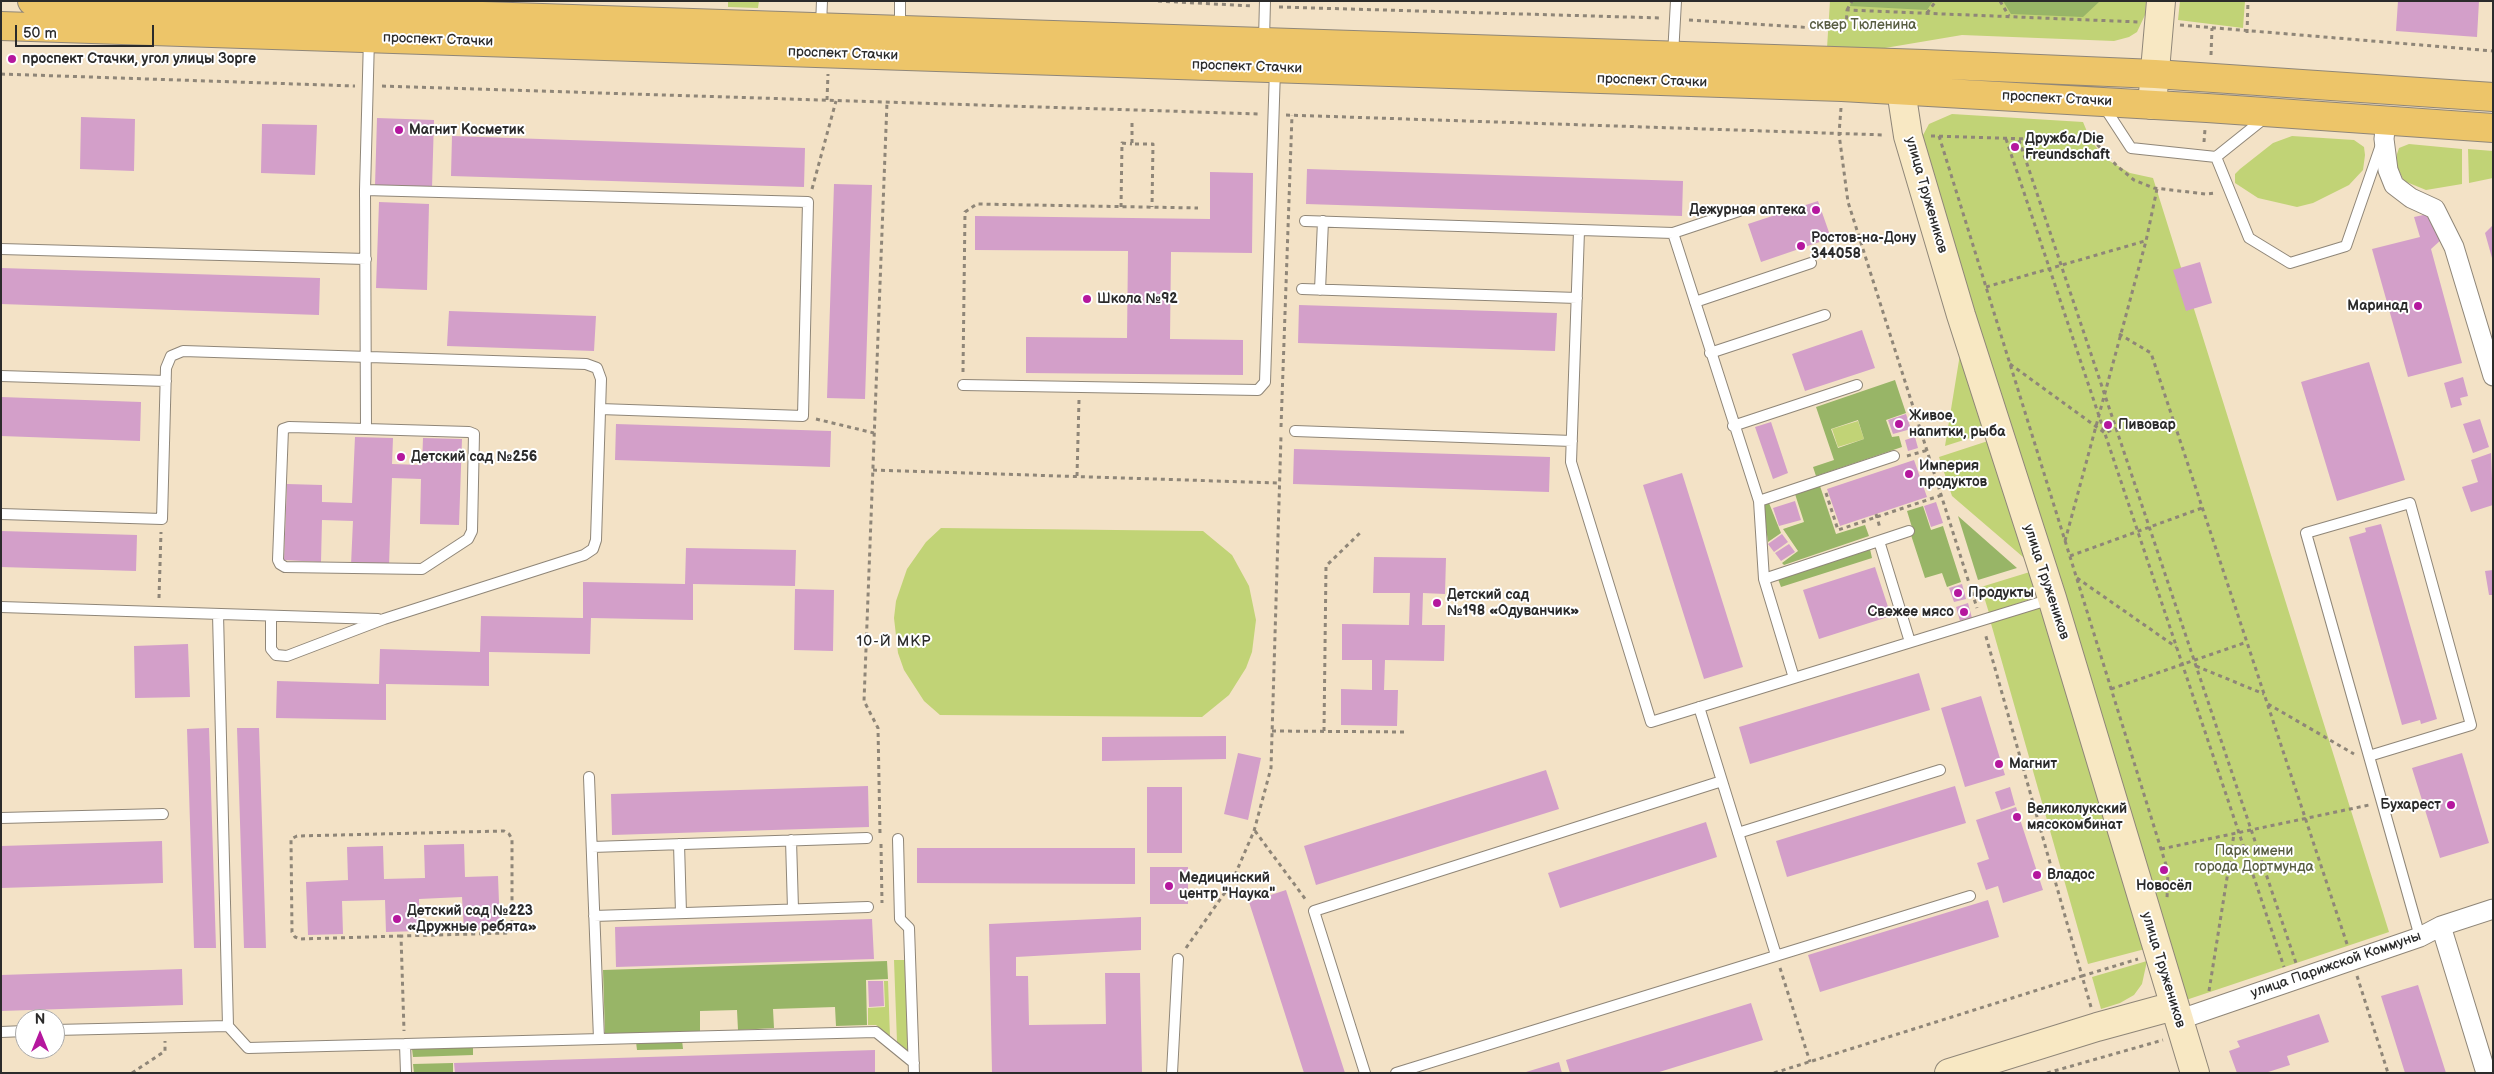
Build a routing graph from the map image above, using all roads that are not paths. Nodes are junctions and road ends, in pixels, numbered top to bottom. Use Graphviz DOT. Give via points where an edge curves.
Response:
graph roads {
  1 [pos="32,1"];
  2 [pos="900,1"];
  3 [pos="1676,1"];
  4 [pos="1265,4"];
  5 [pos="336,6"];
  6 [pos="2160,12"];
  7 [pos="822,14"];
  8 [pos="1,26"];
  9 [pos="900,29"];
  10 [pos="369,37"];
  11 [pos="1264,42"];
  12 [pos="931,44"];
  13 [pos="1673,56"];
  14 [pos="1924,64"];
  15 [pos="1275,68"];
  16 [pos="2154,74"];
  17 [pos="1901,90"];
  18 [pos="2493,97"];
  19 [pos="2101,102"];
  20 [pos="2152,105"];
  21 [pos="2271,112"];
  22 [pos="2493,128"];
  23 [pos="2385,130"];
  24 [pos="2216,157"];
  25 [pos="366,190"];
  26 [pos="1739,211"];
  27 [pos="1305,221"];
  28 [pos="1323,222"];
  29 [pos="1579,231"];
  30 [pos="1673,233"];
  31 [pos="1,248"];
  32 [pos="366,259"];
  33 [pos="1811,263"];
  34 [pos="1302,289"];
  35 [pos="1320,290"];
  36 [pos="1577,298"];
  37 [pos="1695,302"];
  38 [pos="1824,316"];
  39 [pos="1710,353"];
  40 [pos="368,357"];
  41 [pos="1,376"];
  42 [pos="2493,376"];
  43 [pos="166,381"];
  44 [pos="963,385"];
  45 [pos="1857,385"];
  46 [pos="600,409"];
  47 [pos="1734,426"];
  48 [pos="366,429"];
  49 [pos="1295,431"];
  50 [pos="1572,441"];
  51 [pos="1894,456"];
  52 [pos="1759,501"];
  53 [pos="1,514"];
  54 [pos="1908,531"];
  55 [pos="1879,541"];
  56 [pos="1764,578"];
  57 [pos="2052,598"];
  58 [pos="1,607"];
  59 [pos="218,614"];
  60 [pos="271,616"];
  61 [pos="384,619"];
  62 [pos="1910,642"];
  63 [pos="1794,678"];
  64 [pos="1699,707"];
  65 [pos="2370,760"];
  66 [pos="1940,770"];
  67 [pos="589,777"];
  68 [pos="1722,781"];
  69 [pos="163,814"];
  70 [pos="1,818"];
  71 [pos="1738,833"];
  72 [pos="867,838"];
  73 [pos="898,839"];
  74 [pos="791,840"];
  75 [pos="679,844"];
  76 [pos="592,846"];
  77 [pos="1970,896"];
  78 [pos="868,907"];
  79 [pos="793,909"];
  80 [pos="2493,909"];
  81 [pos="681,913"];
  82 [pos="594,916"];
  83 [pos="2441,926"];
  84 [pos="2420,937"];
  85 [pos="1776,955"];
  86 [pos="1178,959"];
  87 [pos="2178,1020"];
  88 [pos="228,1026"];
  89 [pos="65,1030"];
  90 [pos="15,1031"];
  91 [pos="1,1032"];
  92 [pos="599,1039"];
  93 [pos="405,1044"];
  94 [pos="914,1068"];
  95 [pos="406,1073"];
  96 [pos="1172,1073"];
  97 [pos="1365,1073"];
  98 [pos="1396,1073"];
  99 [pos="1949,1073"];
  100 [pos="2195,1073"];
  101 [pos="2486,1073"];
  1 -- 5 [label="main road, проспект Стачки"];
  2 -- 9 [label="lane"];
  3 -- 13 [label="lane"];
  4 -- 11 [label="lane"];
  5 -- 7 [label="main road, проспект Стачки"];
  6 -- 16 [label="main road"];
  7 -- 9 [label="main road, проспект Стачки"];
  8 -- 10 [label="main road, проспект Стачки"];
  9 -- 12 [label="main road, проспект Стачки"];
  10 -- 12 [label="main road, проспект Стачки"];
  10 -- 25 [label="lane"];
  11 -- 12 [label="main road, проспект Стачки"];
  11 -- 13 [label="main road, проспект Стачки"];
  12 -- 15 [label="main road, проспект Стачки"];
  13 -- 14 [label="main road, проспект Стачки"];
  14 -- 16 [label="main road, проспект Стачки"];
  14 -- 17 [label="main road"];
  15 -- 17 [label="main road, проспект Стачки"];
  15 -- 44 [label="lane" via="1265,382 1258,390"];
  16 -- 18 [label="main road, проспект Стачки"];
  16 -- 20 [label="main road"];
  17 -- 19 [label="main road, проспект Стачки"];
  17 -- 57 [label="main road, улица Тружеников" via="1908,136 1961,315"];
  19 -- 20 [label="main road, проспект Стачки"];
  19 -- 24 [label="lane" via="2131,148"];
  20 -- 21 [label="main road, проспект Стачки"];
  21 -- 23 [label="main road, проспект Стачки"];
  21 -- 24 [label="lane"];
  22 -- 23 [label="main road, проспект Стачки"];
  23 -- 24 [label="lane" via="2346,246 2290,263 2249,238"];
  23 -- 42 [label="street" via="2388,170 2394,184 2411,198 2435,210 2454,247"];
  25 -- 32 [label="lane"];
  25 -- 46 [label="lane" via="808,202 803,416"];
  26 -- 30 [label="lane"];
  27 -- 28 [label="lane"];
  28 -- 29 [label="lane"];
  28 -- 35 [label="lane"];
  29 -- 30 [label="lane"];
  29 -- 36 [label="lane"];
  30 -- 37 [label="lane"];
  31 -- 32 [label="lane"];
  32 -- 40 [label="lane"];
  33 -- 37 [label="lane"];
  34 -- 35 [label="lane"];
  35 -- 36 [label="lane"];
  36 -- 50 [label="lane"];
  37 -- 39 [label="lane"];
  38 -- 39 [label="lane"];
  39 -- 47 [label="lane"];
  40 -- 43 [label="lane" via="183,351 171,356 166,368"];
  40 -- 46 [label="lane" via="586,364 597,368 601,379"];
  40 -- 48 [label="lane"];
  41 -- 43 [label="lane"];
  43 -- 53 [label="lane" via="162,519"];
  45 -- 47 [label="lane"];
  46 -- 61 [label="lane" via="596,540 593,549 584,555"];
  47 -- 52 [label="lane"];
  48 -- 48 [label="lane" via="474,434 471,536 422,569 280,564 283,429"];
  49 -- 50 [label="lane"];
  50 -- 64 [label="lane" via="1571,462 1651,722"];
  51 -- 52 [label="lane"];
  52 -- 56 [label="lane"];
  54 -- 55 [label="lane"];
  55 -- 56 [label="lane"];
  55 -- 62 [label="lane"];
  56 -- 63 [label="lane"];
  57 -- 62 [label="lane"];
  57 -- 87 [label="main road, улица Тружеников"];
  58 -- 59 [label="lane"];
  59 -- 60 [label="lane"];
  59 -- 88 [label="lane"];
  60 -- 61 [label="lane"];
  60 -- 61 [label="lane" via="271,649 276,655 287,656"];
  62 -- 63 [label="lane"];
  63 -- 64 [label="lane"];
  64 -- 68 [label="lane"];
  65 -- 65 [label="lane" via="2306,533 2410,503 2471,725"];
  65 -- 84 [label="lane"];
  66 -- 71 [label="lane"];
  67 -- 76 [label="lane"];
  68 -- 71 [label="lane"];
  68 -- 97 [label="lane" via="1314,911"];
  69 -- 70 [label="lane"];
  71 -- 85 [label="lane"];
  72 -- 74 [label="lane"];
  73 -- 94 [label="lane" via="900,919 909,928"];
  74 -- 75 [label="lane"];
  74 -- 79 [label="lane"];
  75 -- 76 [label="lane"];
  75 -- 81 [label="lane"];
  76 -- 82 [label="lane"];
  77 -- 85 [label="lane"];
  78 -- 79 [label="lane"];
  79 -- 81 [label="lane"];
  80 -- 83 [label="street, улица Парижской Коммуны"];
  81 -- 82 [label="lane"];
  82 -- 92 [label="lane"];
  83 -- 84 [label="street, улица Парижской Коммуны"];
  83 -- 101 [label="street"];
  84 -- 87 [label="street, улица Парижской Коммуны"];
  85 -- 98 [label="lane"];
  86 -- 96 [label="lane"];
  87 -- 99 [label="main road" via="2097,1027"];
  87 -- 100 [label="main road, улица Тружеников"];
  88 -- 89 [label="lane"];
  88 -- 93 [label="lane" via="248,1048"];
  90 -- 91 [label="lane"];
  92 -- 93 [label="lane"];
  92 -- 94 [label="lane" via="876,1032"];
  93 -- 95 [label="lane"];
}
